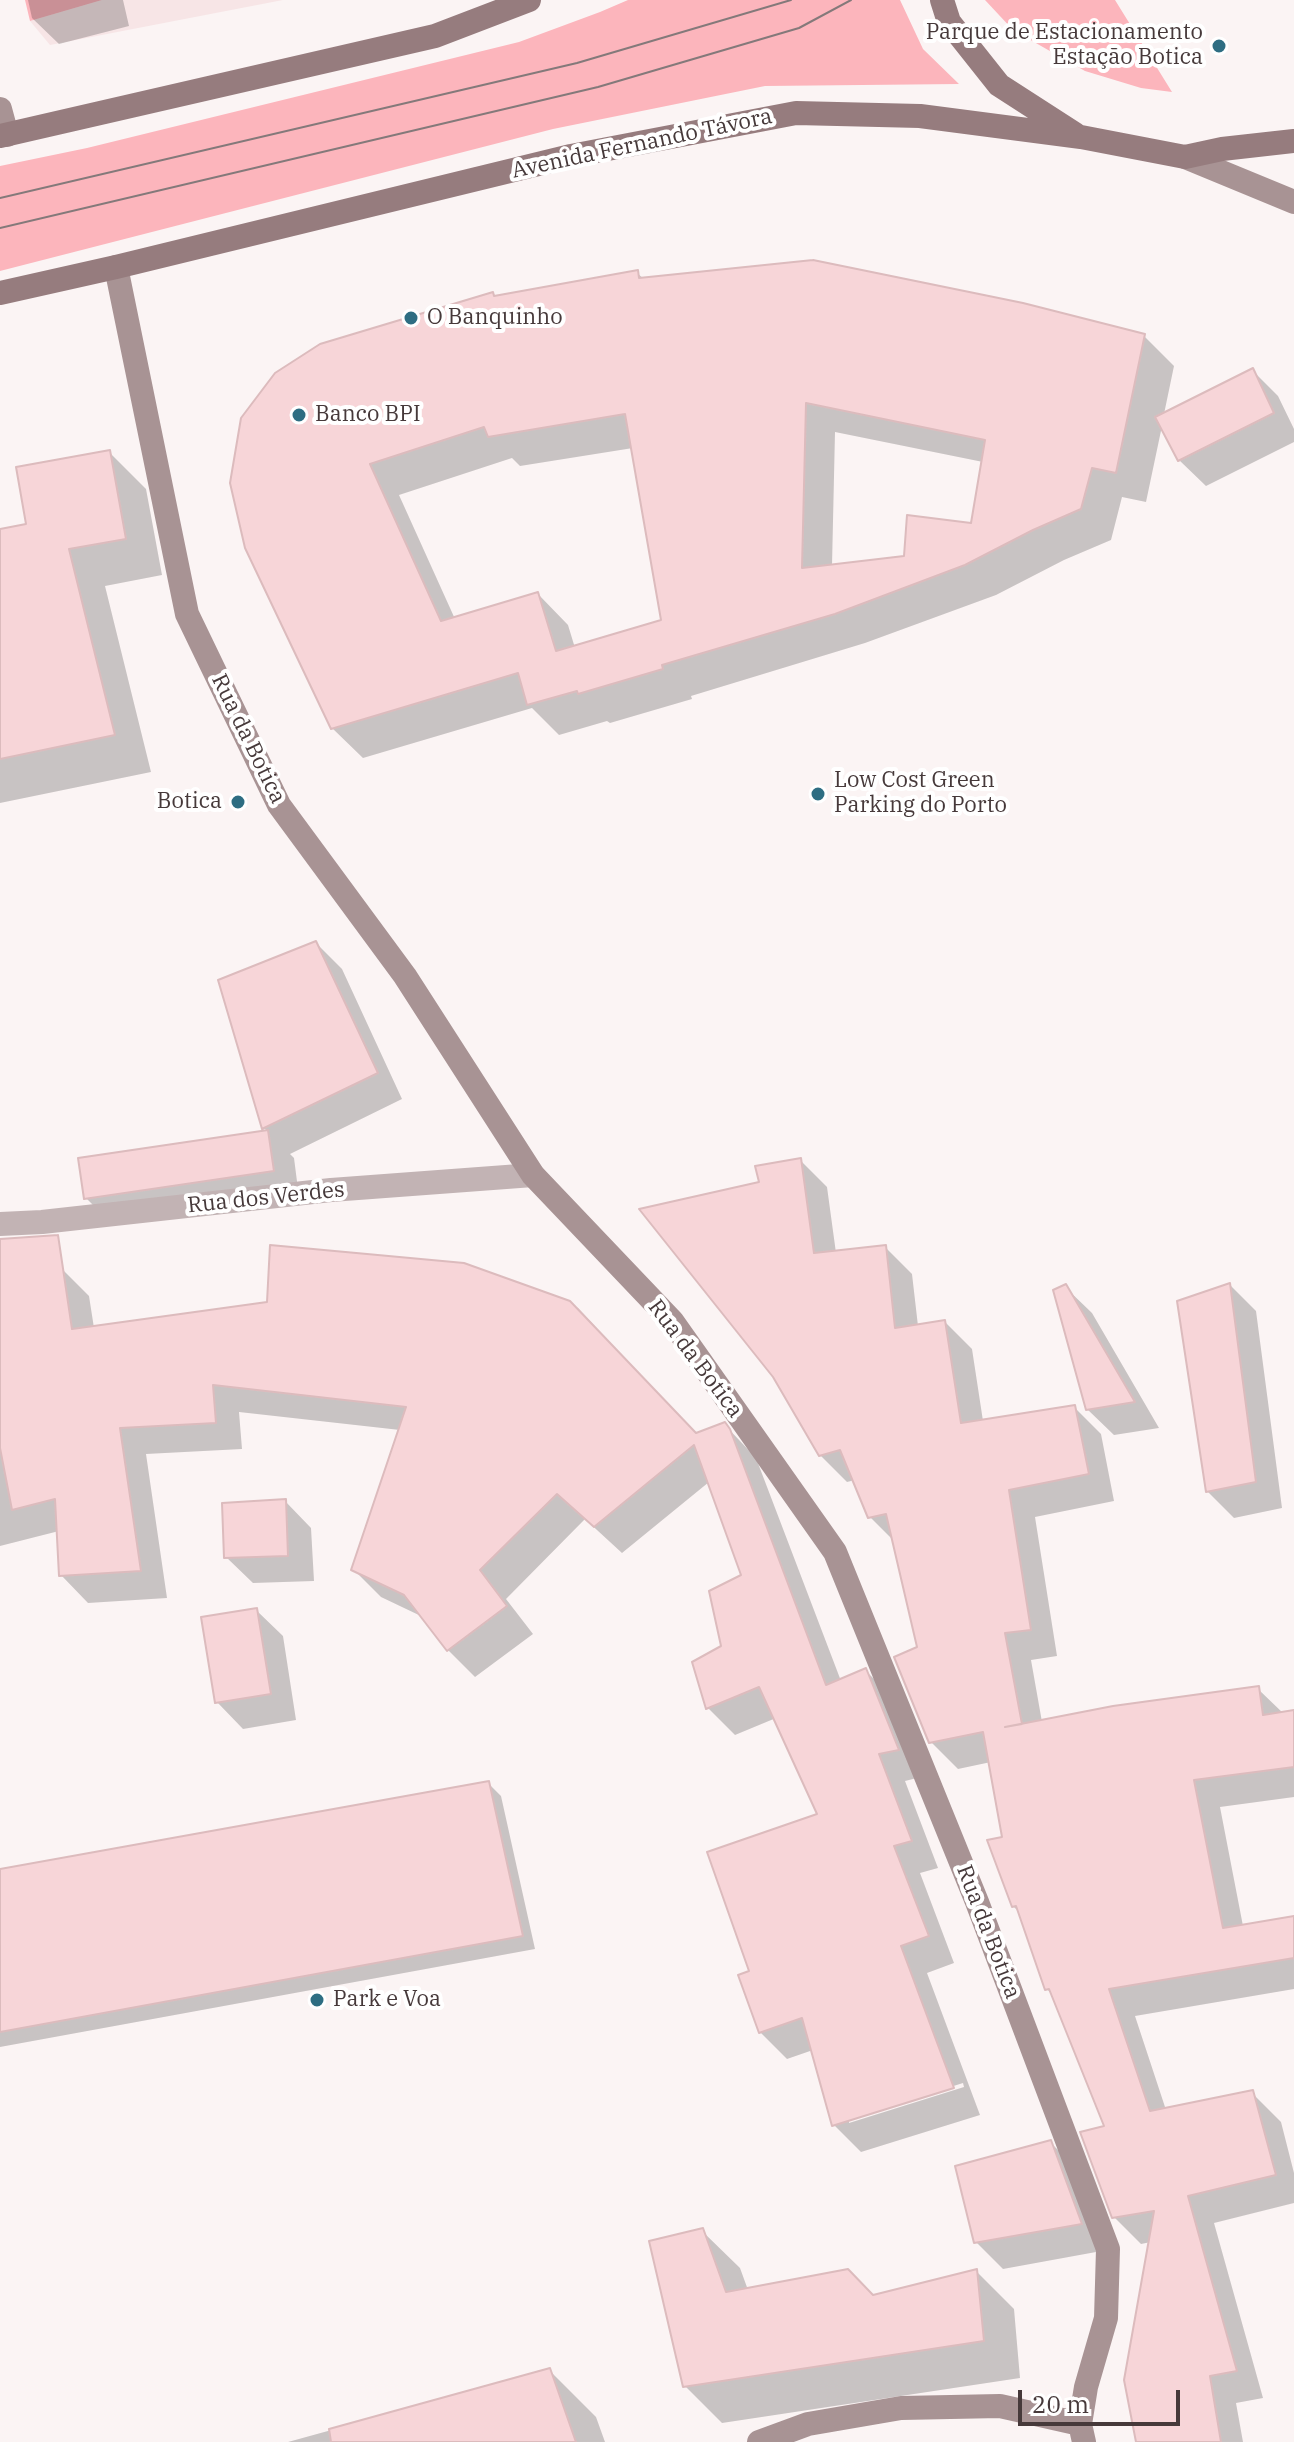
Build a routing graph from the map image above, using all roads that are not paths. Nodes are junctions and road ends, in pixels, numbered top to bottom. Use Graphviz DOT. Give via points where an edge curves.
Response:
graph roads {
  1 [pos="529,0"];
  2 [pos="942,0"];
  3 [pos="0,109"];
  4 [pos="3,135"];
  5 [pos="1081,137"];
  6 [pos="1294,141"];
  7 [pos="1185,157"];
  8 [pos="1294,202"];
  9 [pos="116,267"];
  10 [pos="0,293"];
  11 [pos="533,1175"];
  12 [pos="0,1224"];
  13 [pos="1082,2433"];
  14 [pos="759,2442"];
  1 -- 4 [label="main road" via="435,36"];
  2 -- 5 [label="main road" via="949,22 999,85"];
  3 -- 4 [label="street"];
  5 -- 7 [label="main road, Avenida Fernando Távora"];
  5 -- 9 [label="main road, Avenida Fernando Távora" via="920,116 796,113 571,156"];
  6 -- 7 [label="main road, Avenida Fernando Távora"];
  7 -- 8 [label="street"];
  9 -- 10 [label="main road, Avenida Fernando Távora"];
  9 -- 11 [label="street, Rua da Botica" via="187,614 279,805 405,976"];
  11 -- 12 [label="street, Rua dos Verdes"];
  11 -- 13 [label="street, Rua da Botica" via="672,1321 835,1552 977,1902 1108,2249 1106,2318 1086,2387"];
  13 -- 14 [label="street, Rua da Botica" via="1000,2406 901,2408 808,2424"];
}
